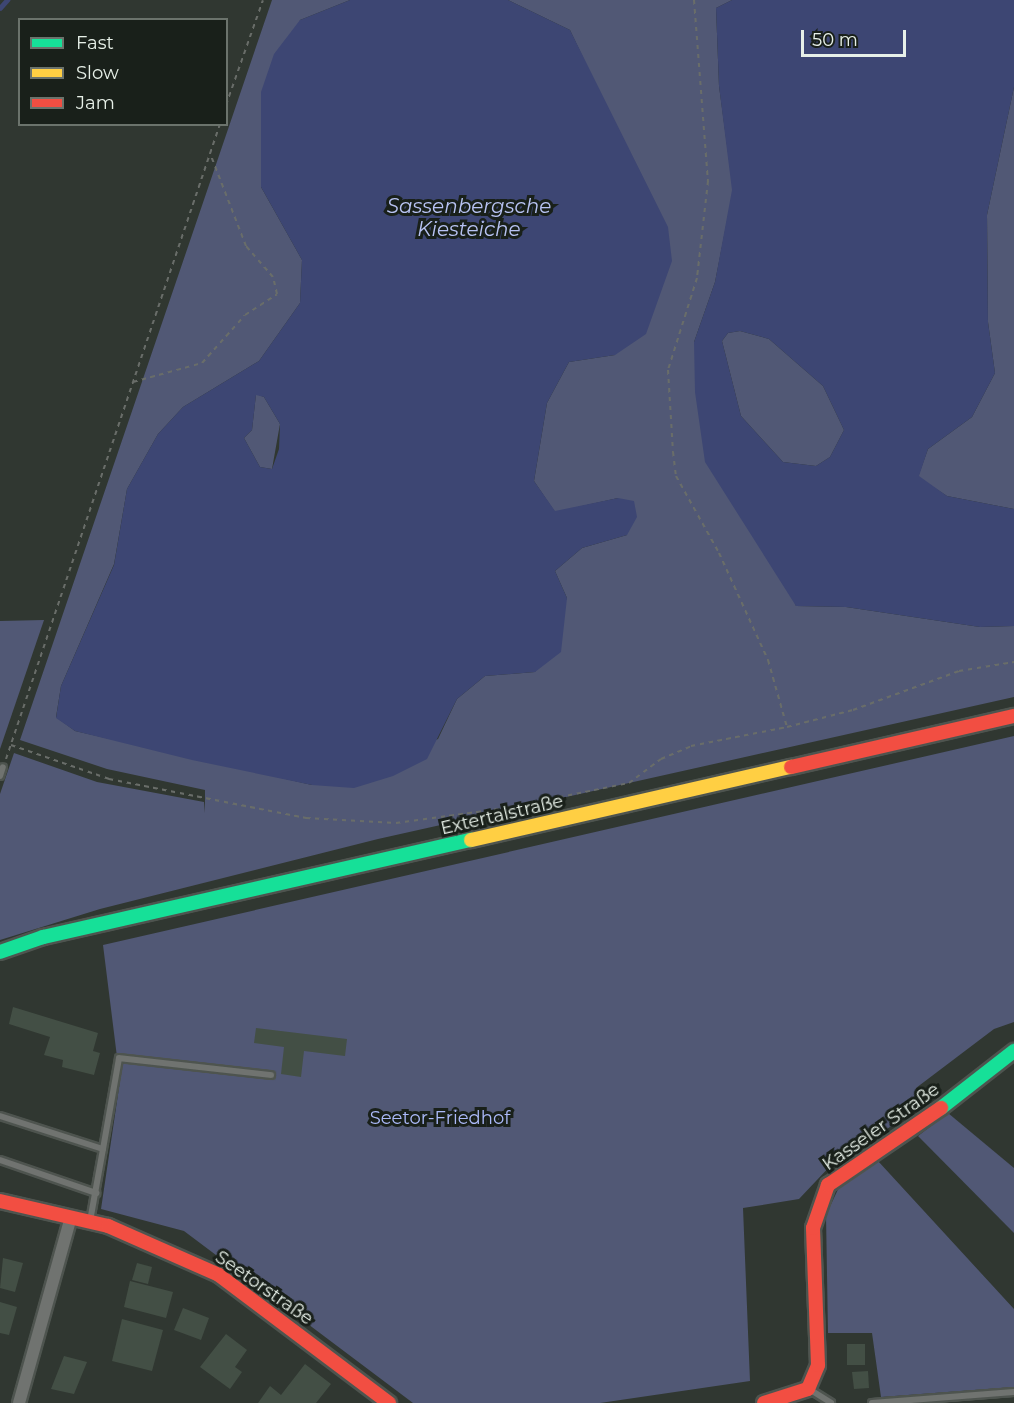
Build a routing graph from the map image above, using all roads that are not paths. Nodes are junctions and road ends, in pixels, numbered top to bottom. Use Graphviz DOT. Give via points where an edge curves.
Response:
graph roads {
  1 [pos="1014,716"];
  2 [pos="3,767"];
  3 [pos="0,776"];
  4 [pos="0,952"];
  5 [pos="1014,1051"];
  6 [pos="272,1075"];
  7 [pos="0,1116"];
  8 [pos="103,1149"];
  9 [pos="0,1160"];
  10 [pos="96,1193"];
  11 [pos="0,1201"];
  12 [pos="71,1217"];
  13 [pos="90,1221"];
  14 [pos="808,1389"];
  15 [pos="1014,1392"];
  16 [pos="20,1403"];
  17 [pos="389,1403"];
  18 [pos="764,1403"];
  19 [pos="831,1403"];
  20 [pos="872,1403"];
  1 -- 4 [label="street, Extertalstraße" via="43,937"];
  2 -- 3 [label="lane"];
  5 -- 14 [label="street, Kasseler Straße" via="960,1095 828,1185 813,1228 818,1365"];
  6 -- 8 [label="lane" via="118,1058"];
  7 -- 8 [label="lane"];
  8 -- 10 [label="lane"];
  9 -- 10 [label="lane"];
  10 -- 13 [label="lane"];
  11 -- 12 [label="street, Seetorstraße"];
  12 -- 13 [label="street, Seetorstraße"];
  12 -- 16 [label="street"];
  13 -- 17 [label="street, Seetorstraße" via="170,1250 219,1275"];
  14 -- 18 [label="street"];
  14 -- 19 [label="lane"];
  15 -- 20 [label="lane"];
}
